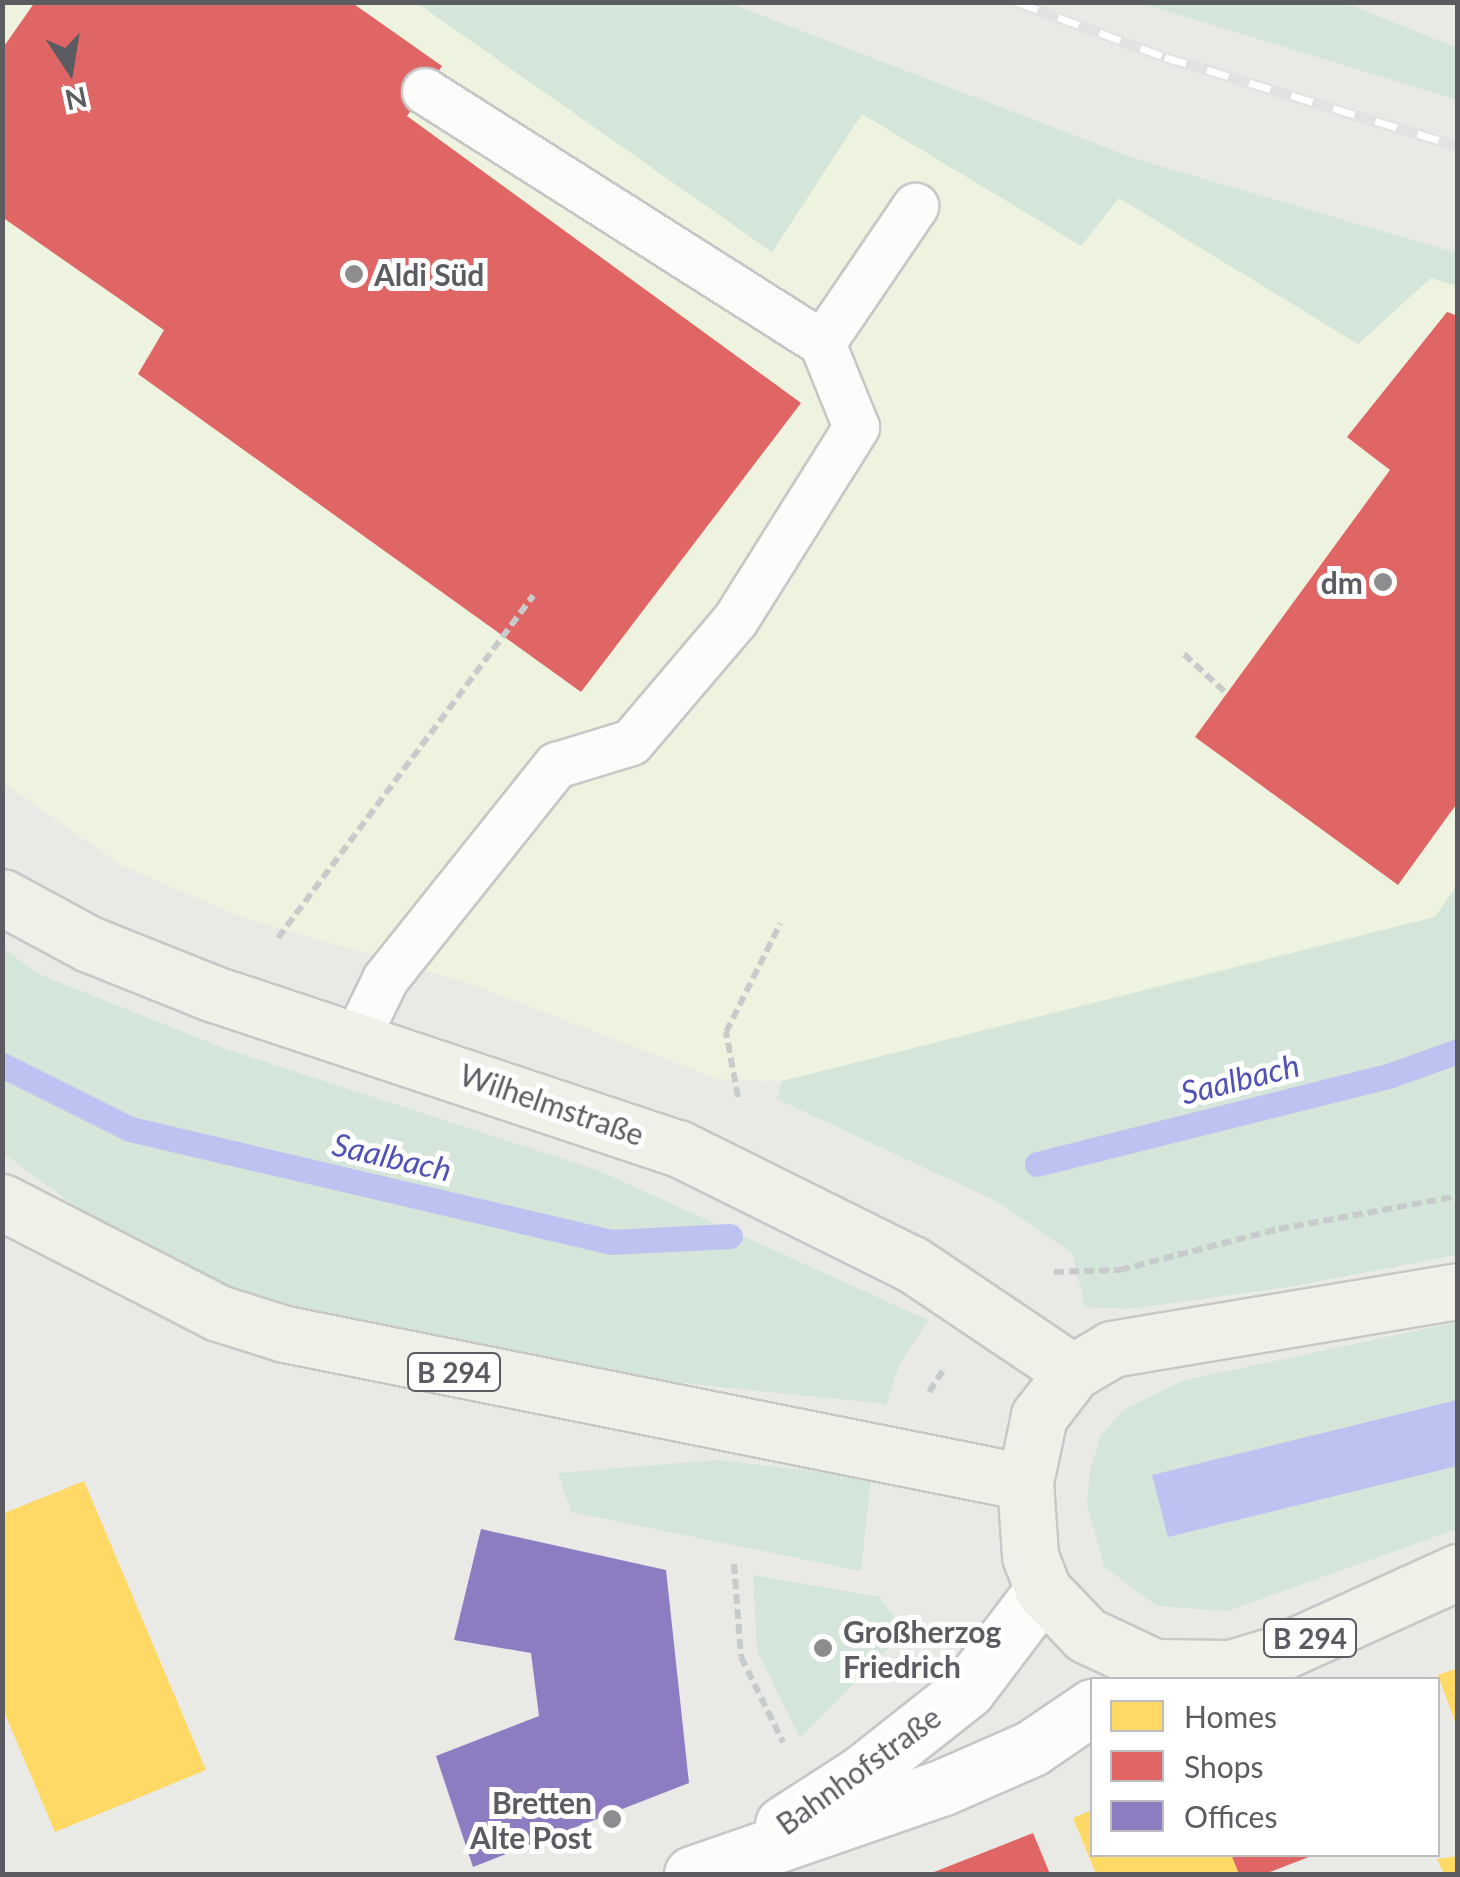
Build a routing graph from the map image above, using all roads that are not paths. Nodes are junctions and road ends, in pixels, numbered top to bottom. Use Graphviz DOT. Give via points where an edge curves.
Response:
graph roads {
  1 [pos="425,91"];
  2 [pos="915,206"];
  3 [pos="822,343"];
  4 [pos="2,897"];
  5 [pos="357,1037"];
  6 [pos="2,1202"];
  7 [pos="1458,1291"];
  8 [pos="1073,1372"];
  9 [pos="1025,1482"];
  10 [pos="1458,1572"];
  11 [pos="1043,1590"];
  12 [pos="1144,1673"];
  13 [pos="1090,1707"];
  14 [pos="746,1853"];
  15 [pos="692,1874"];
  1 -- 3 [label="lane"];
  2 -- 3 [label="lane"];
  3 -- 5 [label="lane" via="856,426 734,620 631,742 556,765 384,978"];
  4 -- 5 [label="main road, Wilhelmstraße" via="88,944"];
  5 -- 8 [label="main road, Wilhelmstraße" via="678,1148 912,1264"];
  6 -- 9 [label="main road, B 294" via="218,1312 285,1334"];
  7 -- 8 [label="main road, B 294" via="1157,1338 1112,1349"];
  8 -- 9 [label="main road, B 294" via="1039,1416"];
  9 -- 11 [label="main road, B 294" via="1030,1556"];
  10 -- 12 [label="main road, B 294" via="1278,1654 1230,1668"];
  11 -- 12 [label="main road, B 294" via="1086,1635"];
  11 -- 14 [label="street, Bahnhofstraße" via="967,1690"];
  13 -- 14 [label="street, Bahnhofstraße" via="1032,1748 941,1788 808,1838"];
  14 -- 15 [label="street, Bahnhofstraße"];
}
